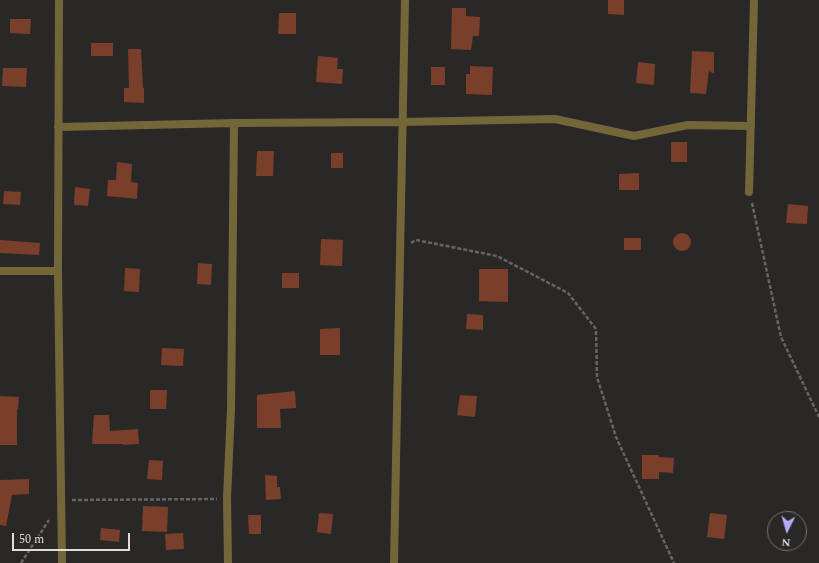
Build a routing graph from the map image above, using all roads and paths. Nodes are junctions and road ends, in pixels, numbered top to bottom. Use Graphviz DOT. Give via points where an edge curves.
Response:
graph roads {
  1 [pos="59,0"];
  2 [pos="405,0"];
  3 [pos="754,0"];
  4 [pos="402,122"];
  5 [pos="234,123"];
  6 [pos="751,126"];
  7 [pos="58,128"];
  8 [pos="749,192"];
  9 [pos="400,247"];
  10 [pos="0,271"];
  11 [pos="58,271"];
  12 [pos="819,417"];
  13 [pos="227,498"];
  14 [pos="62,500"];
  15 [pos="50,519"];
  16 [pos="22,563"];
  17 [pos="62,563"];
  18 [pos="228,563"];
  19 [pos="394,563"];
  20 [pos="674,563"];
  1 -- 7 [label="street"];
  2 -- 4 [label="street"];
  3 -- 6 [label="street"];
  4 -- 5 [label="street"];
  4 -- 6 [label="street" via="555,119 634,136 688,125"];
  4 -- 9 [label="street"];
  5 -- 7 [label="street"];
  5 -- 13 [label="street" via="231,410"];
  6 -- 8 [label="street"];
  7 -- 11 [label="street"];
  8 -- 12 [label="path" via="781,337"];
  9 -- 19 [label="street"];
  9 -- 20 [label="path" via="416,240 497,256 568,292 596,329 597,377 616,437"];
  10 -- 11 [label="street"];
  11 -- 14 [label="street"];
  13 -- 14 [label="path"];
  13 -- 18 [label="street"];
  14 -- 17 [label="street"];
  15 -- 16 [label="path"];
}
